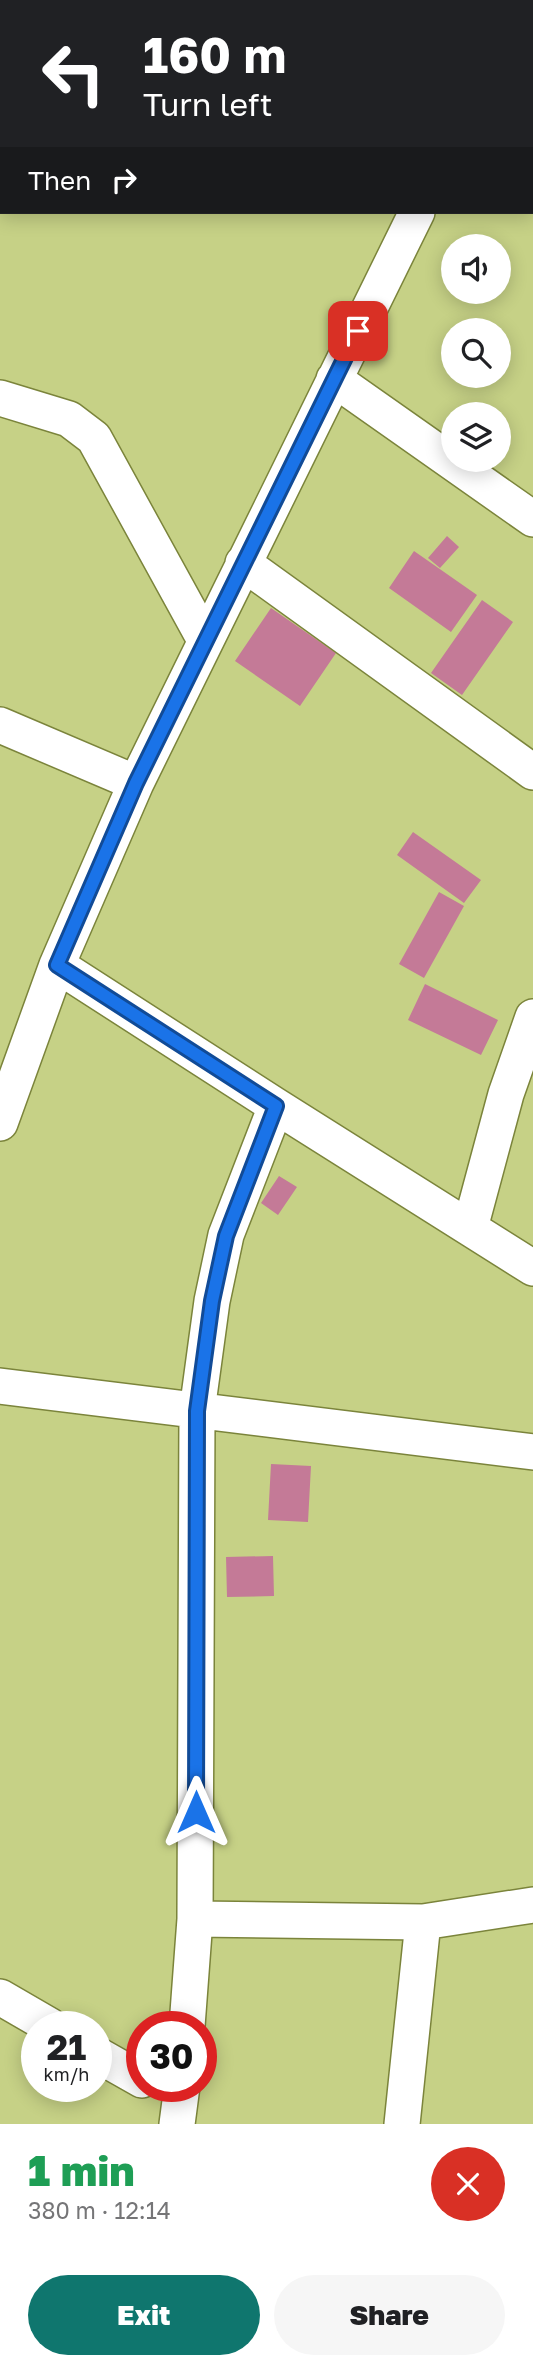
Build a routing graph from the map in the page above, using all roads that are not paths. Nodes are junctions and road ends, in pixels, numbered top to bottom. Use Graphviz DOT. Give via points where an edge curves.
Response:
graph roads {
  1 [pos="416,214"];
  2 [pos="334,379"];
  3 [pos="0,398"];
  4 [pos="533,519"];
  5 [pos="243,563"];
  6 [pos="205,640"];
  7 [pos="0,725"];
  8 [pos="533,772"];
  9 [pos="136,783"];
  10 [pos="57,965"];
  11 [pos="533,1017"];
  12 [pos="276,1106"];
  13 [pos="0,1123"];
  14 [pos="470,1228"];
  15 [pos="533,1268"];
  16 [pos="0,1386"];
  17 [pos="197,1411"];
  18 [pos="533,1452"];
  19 [pos="533,1905"];
  20 [pos="195,1919"];
  21 [pos="423,1922"];
  22 [pos="0,1997"];
  23 [pos="24,2011"];
  24 [pos="188,2011"];
  25 [pos="402,2124"];
  1 -- 2 [label="street"];
  2 -- 4 [label="street"];
  2 -- 5 [label="street"];
  3 -- 6 [label="street" via="69,419 94,439"];
  5 -- 6 [label="street"];
  5 -- 8 [label="street"];
  6 -- 9 [label="street"];
  7 -- 9 [label="street"];
  9 -- 10 [label="street"];
  10 -- 12 [label="street"];
  10 -- 13 [label="street"];
  11 -- 14 [label="street" via="506,1094"];
  12 -- 14 [label="street"];
  12 -- 17 [label="street" via="226,1236"];
  14 -- 15 [label="street"];
  16 -- 17 [label="street"];
  17 -- 18 [label="street"];
  17 -- 20 [label="street"];
  19 -- 21 [label="street"];
  20 -- 21 [label="street"];
  20 -- 24 [label="street"];
  21 -- 25 [label="street"];
  22 -- 23 [label="street"];
}
